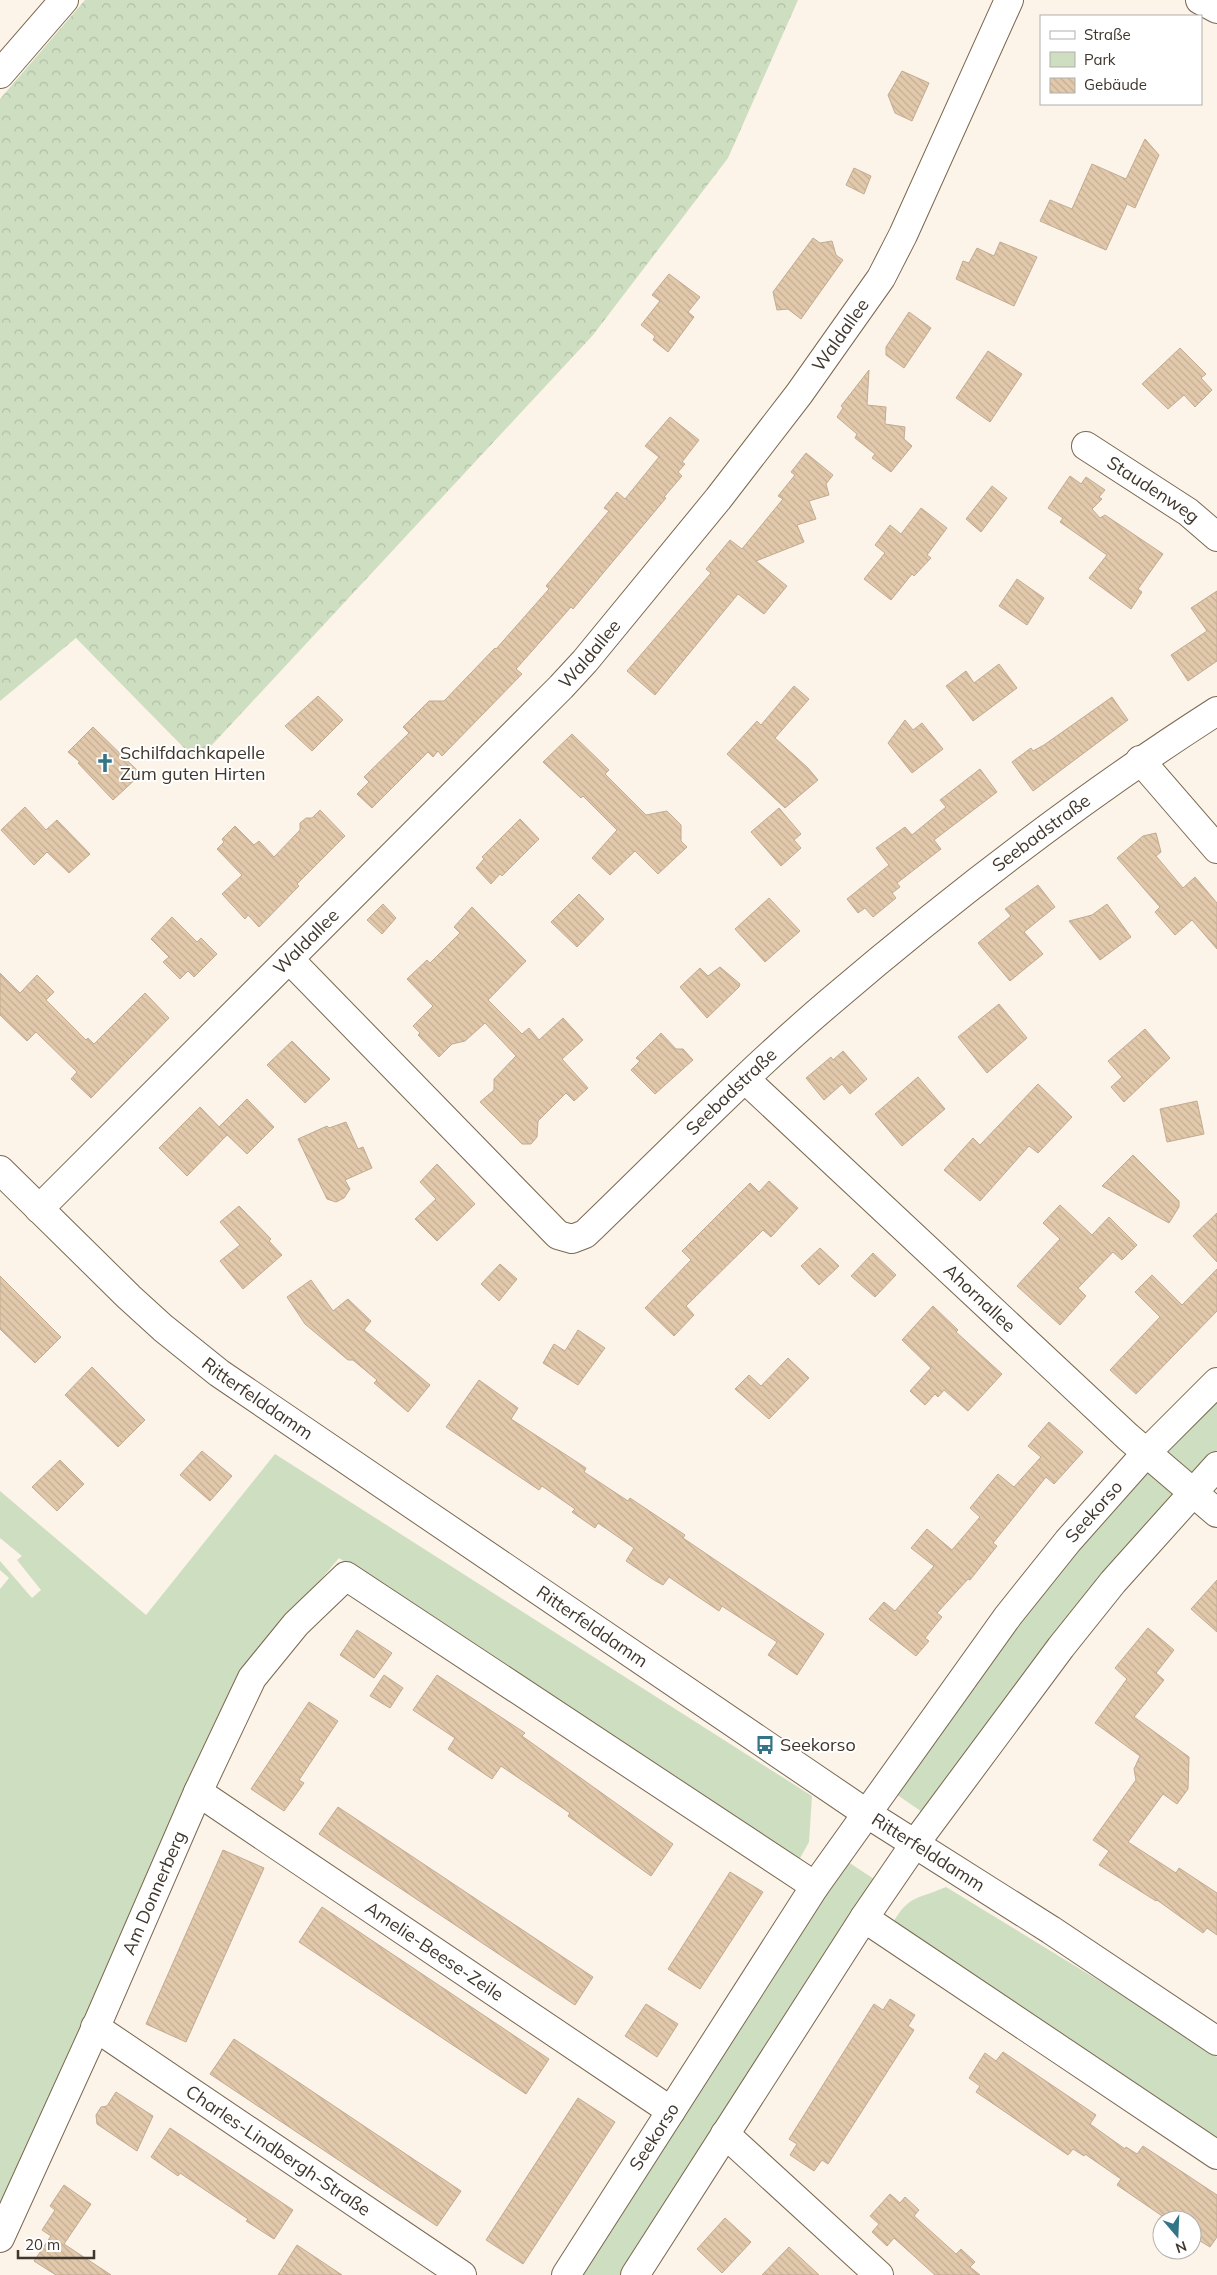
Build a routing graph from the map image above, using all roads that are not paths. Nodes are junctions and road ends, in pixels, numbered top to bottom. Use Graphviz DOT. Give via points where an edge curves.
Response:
graph roads {
  1 [pos="64,0"];
  2 [pos="1009,0"];
  3 [pos="1200,0"];
  4 [pos="1217,9"];
  5 [pos="0,74"];
  6 [pos="1086,446"];
  7 [pos="1217,538"];
  8 [pos="1217,711"];
  9 [pos="1140,760"];
  10 [pos="1217,848"];
  11 [pos="289,958"];
  12 [pos="745,1079"];
  13 [pos="0,1170"];
  14 [pos="39,1209"];
  15 [pos="1217,1382"];
  16 [pos="1147,1452"];
  17 [pos="1217,1466"];
  18 [pos="1192,1492"];
  19 [pos="1217,1513"];
  20 [pos="198,1792"];
  21 [pos="866,1813"];
  22 [pos="914,1845"];
  23 [pos="815,1886"];
  24 [pos="864,1918"];
  25 [pos="95,2027"];
  26 [pos="1217,2041"];
  27 [pos="671,2111"];
  28 [pos="725,2134"];
  29 [pos="1217,2155"];
  30 [pos="0,2238"];
  31 [pos="462,2275"];
  32 [pos="566,2275"];
  33 [pos="635,2275"];
  34 [pos="879,2275"];
  1 -- 5 [label="street"];
  2 -- 11 [label="street, Waldallee" via="881,278 799,394 718,499 579,668"];
  3 -- 4 [label="street"];
  6 -- 7 [label="street, Staudenweg" via="1188,512"];
  8 -- 9 [label="street, Seebadstraße"];
  9 -- 10 [label="street"];
  9 -- 12 [label="street, Seebadstraße" via="988,872 830,1002"];
  11 -- 12 [label="street, Seebadstraße" via="558,1235 572,1239 585,1234"];
  11 -- 14 [label="street, Waldallee"];
  12 -- 16 [label="street, Ahornallee"];
  13 -- 14 [label="street, Ritterfelddamm"];
  14 -- 21 [label="street, Ritterfelddamm" via="163,1328 219,1373"];
  15 -- 16 [label="street, Seekorso"];
  16 -- 18 [label="street, Ahornallee"];
  16 -- 21 [label="street, Seekorso" via="1008,1616"];
  17 -- 18 [label="street"];
  18 -- 19 [label="street, Ahornallee"];
  18 -- 22 [label="street" via="1061,1647"];
  20 -- 23 [label="street, Am Donnerberg" via="252,1678 296,1624 346,1576"];
  20 -- 25 [label="street, Am Donnerberg"];
  20 -- 27 [label="street, Amelie-Beese-Zeile"];
  21 -- 22 [label="street, Ritterfelddamm"];
  21 -- 23 [label="street, Seekorso"];
  22 -- 24 [label="street"];
  22 -- 26 [label="street, Ritterfelddamm" via="1051,1930"];
  23 -- 27 [label="street, Seekorso"];
  24 -- 28 [label="street"];
  24 -- 29 [label="street"];
  25 -- 30 [label="street, Am Donnerberg"];
  25 -- 31 [label="street, Charles-Lindbergh-Straße"];
  27 -- 32 [label="street, Seekorso"];
  28 -- 33 [label="street"];
  28 -- 34 [label="street"];
}
